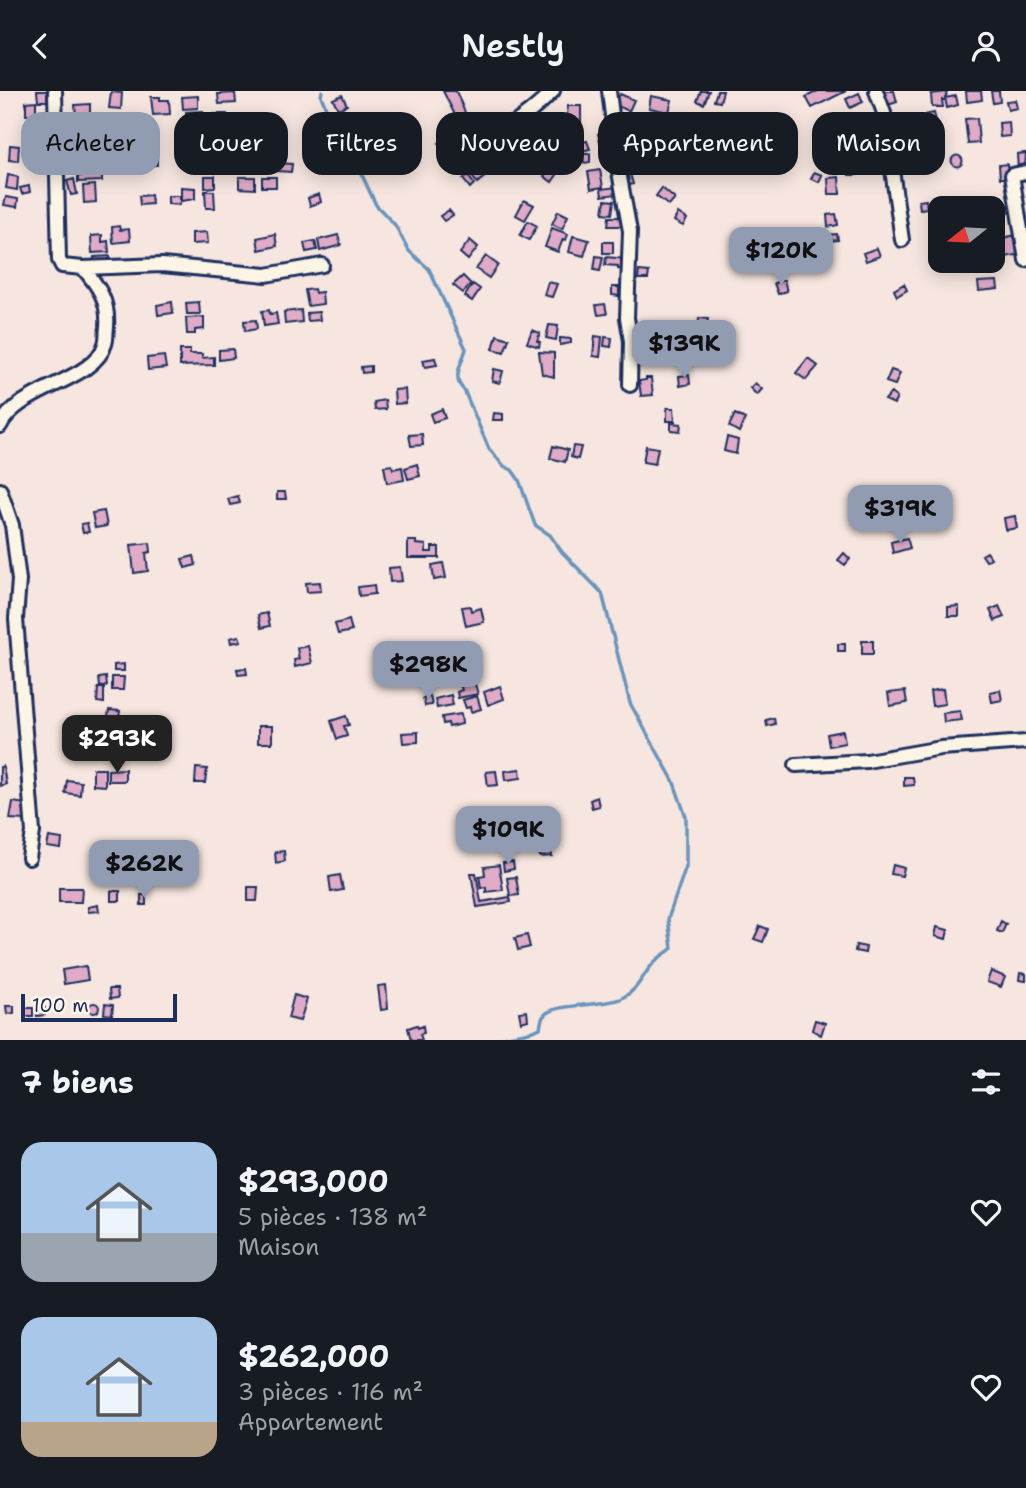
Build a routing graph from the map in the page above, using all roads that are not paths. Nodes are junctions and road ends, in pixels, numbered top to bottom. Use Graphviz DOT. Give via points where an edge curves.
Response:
graph roads {
  1 [pos="55,91"];
  2 [pos="553,91"];
  3 [pos="609,91"];
  4 [pos="876,91"];
  5 [pos="528,112"];
  6 [pos="1026,173"];
  7 [pos="902,240"];
  8 [pos="1026,260"];
  9 [pos="322,265"];
  10 [pos="83,268"];
  11 [pos="630,384"];
  12 [pos="0,426"];
  13 [pos="0,490"];
  14 [pos="1026,742"];
  15 [pos="796,765"];
  16 [pos="29,858"];
  1 -- 10 [label="street" via="59,260 62,266"];
  2 -- 5 [label="street"];
  3 -- 11 [label="street" via="630,232"];
  4 -- 7 [label="street" via="884,113"];
  6 -- 8 [label="street" via="1012,174"];
  9 -- 10 [label="street" via="266,275 162,265"];
  10 -- 12 [label="street" via="101,290 107,320 99,356 19,403"];
  13 -- 16 [label="street" via="12,525 19,580 16,619 33,832"];
  14 -- 15 [label="street"];
}
